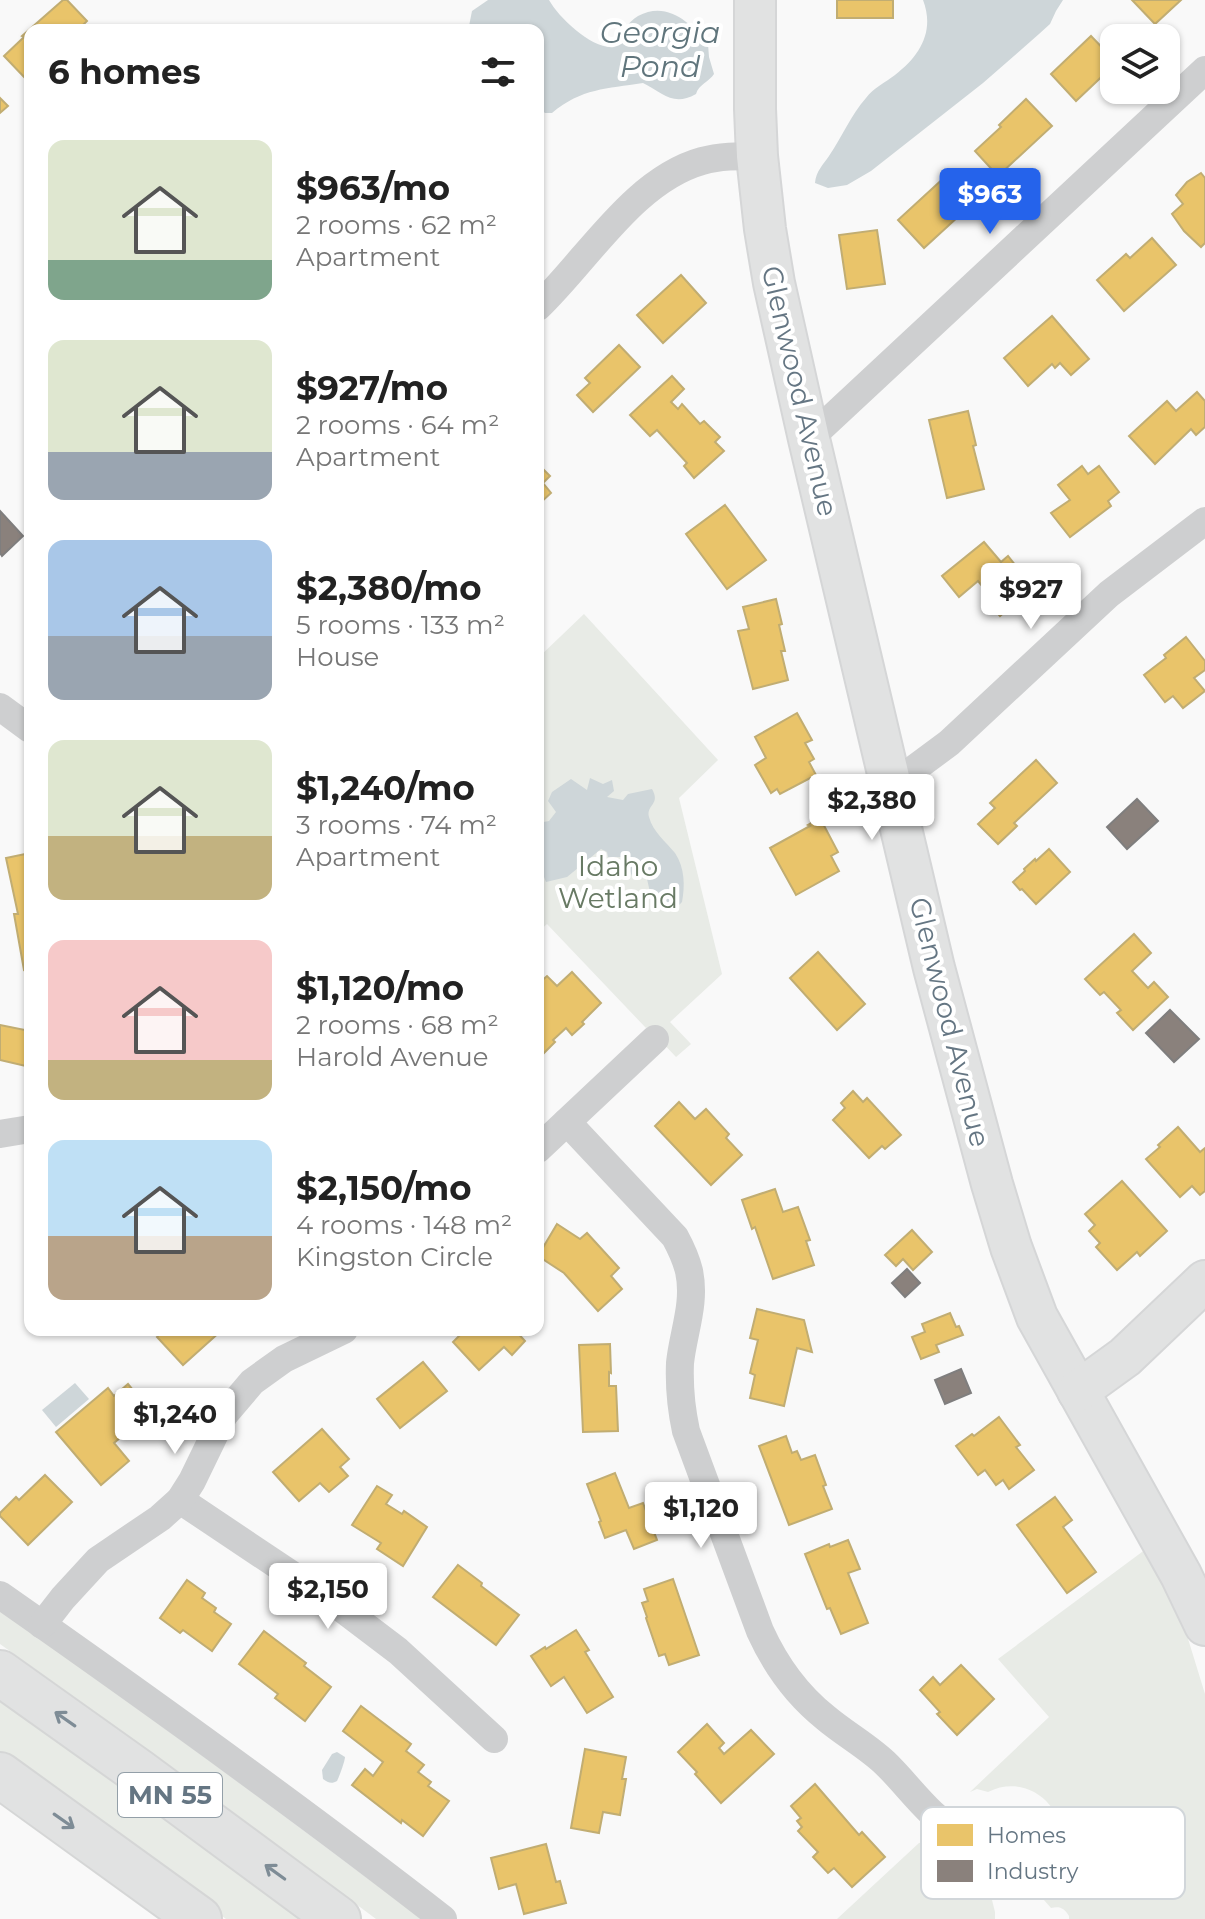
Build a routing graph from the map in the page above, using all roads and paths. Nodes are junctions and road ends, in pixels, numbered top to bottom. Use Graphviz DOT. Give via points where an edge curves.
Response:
graph roads {
  1 [pos="755,0"];
  2 [pos="1205,70"];
  3 [pos="757,156"];
  4 [pos="544,301"];
  5 [pos="809,439"];
  6 [pos="1205,521"];
  7 [pos="0,707"];
  8 [pos="24,725"];
  9 [pos="891,786"];
  10 [pos="655,1039"];
  11 [pos="567,1122"];
  12 [pos="24,1130"];
  13 [pos="0,1134"];
  14 [pos="544,1143"];
  15 [pos="1205,1281"];
  16 [pos="332,1336"];
  17 [pos="1078,1391"];
  18 [pos="180,1500"];
  19 [pos="0,1595"];
  20 [pos="42,1625"];
  21 [pos="1205,1625"];
  22 [pos="0,1673"];
  23 [pos="494,1739"];
  24 [pos="0,1775"];
  25 [pos="926,1807"];
  26 [pos="199,1919"];
  27 [pos="338,1919"];
  28 [pos="443,1919"];
  1 -- 3 [label="street, Glenwood Avenue"];
  2 -- 5 [label="street"];
  3 -- 4 [label="street" via="705,160 659,181"];
  3 -- 5 [label="street, Glenwood Avenue" via="774,283"];
  5 -- 9 [label="street, Glenwood Avenue"];
  6 -- 9 [label="street" via="1109,594 949,743"];
  7 -- 8 [label="street"];
  9 -- 17 [label="street, Glenwood Avenue" via="938,983 1011,1247 1037,1317"];
  10 -- 11 [label="street"];
  11 -- 14 [label="street"];
  11 -- 25 [label="street" via="668,1229 683,1253 691,1288 680,1363 686,1431 769,1652 807,1701 884,1763"];
  12 -- 13 [label="street"];
  15 -- 17 [label="street" via="1125,1357"];
  16 -- 18 [label="street" via="252,1382 224,1415"];
  17 -- 21 [label="street, Glenwood Avenue"];
  18 -- 20 [label="street" via="98,1560"];
  18 -- 23 [label="street" via="398,1651"];
  19 -- 20 [label="street"];
  20 -- 28 [label="street"];
  27 -- 22 [label="highway, MN 55, one-way"];
  24 -- 26 [label="highway, MN 55, one-way"];
}
